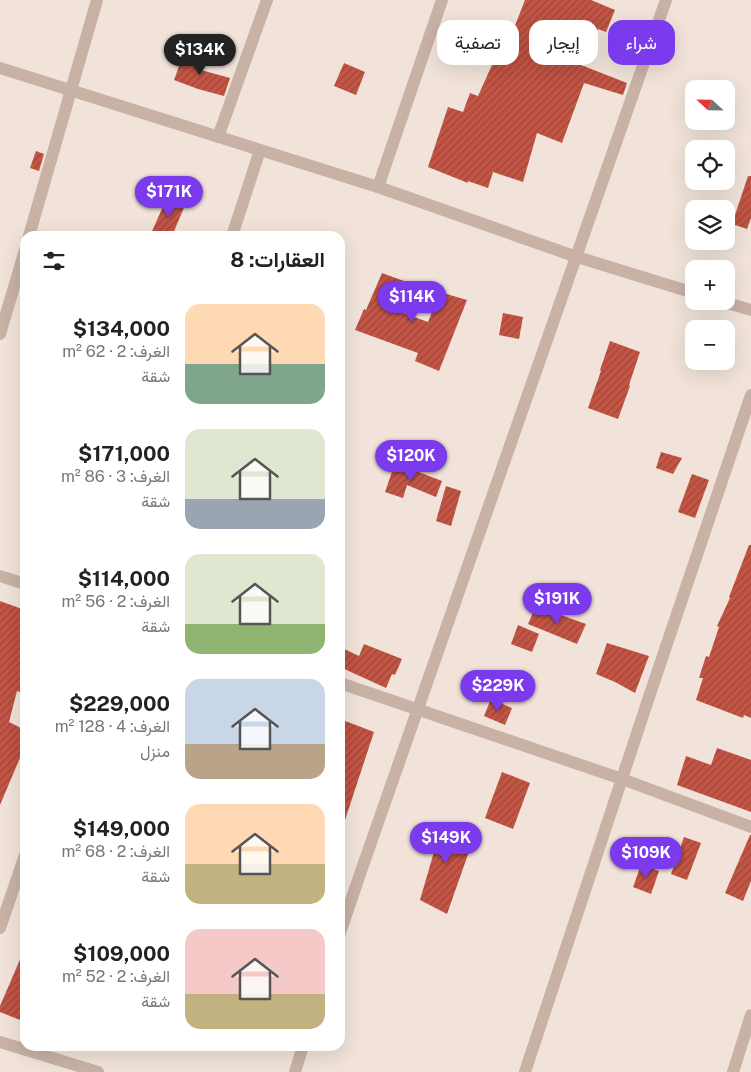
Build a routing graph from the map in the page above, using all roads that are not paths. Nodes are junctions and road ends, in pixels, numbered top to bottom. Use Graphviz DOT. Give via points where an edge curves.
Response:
graph roads {
  1 [pos="97,0"];
  2 [pos="267,0"];
  3 [pos="442,0"];
  4 [pos="666,0"];
  5 [pos="0,68"];
  6 [pos="70,90"];
  7 [pos="218,137"];
  8 [pos="260,150"];
  9 [pos="378,187"];
  10 [pos="30,231"];
  11 [pos="234,231"];
  12 [pos="574,256"];
  13 [pos="20,263"];
  14 [pos="685,290"];
  15 [pos="5,301"];
  16 [pos="735,305"];
  17 [pos="751,310"];
  18 [pos="0,334"];
  19 [pos="751,395"];
  20 [pos="0,576"];
  21 [pos="20,582"];
  22 [pos="345,685"];
  23 [pos="416,708"];
  24 [pos="622,779"];
  25 [pos="751,827"];
  26 [pos="20,870"];
  27 [pos="345,917"];
  28 [pos="0,928"];
  29 [pos="751,1015"];
  30 [pos="0,1042"];
  31 [pos="20,1048"];
  32 [pos="28,1051"];
  33 [pos="302,1051"];
  34 [pos="91,1071"];
  35 [pos="295,1072"];
  36 [pos="525,1072"];
  37 [pos="733,1072"];
  1 -- 6 [label="street"];
  2 -- 7 [label="street"];
  3 -- 9 [label="street"];
  4 -- 12 [label="street"];
  5 -- 6 [label="street"];
  6 -- 7 [label="street"];
  6 -- 10 [label="street"];
  7 -- 8 [label="street"];
  8 -- 9 [label="street"];
  8 -- 11 [label="street"];
  9 -- 12 [label="street"];
  12 -- 14 [label="street"];
  12 -- 23 [label="street"];
  13 -- 15 [label="street"];
  15 -- 18 [label="street"];
  16 -- 17 [label="street"];
  19 -- 24 [label="street"];
  20 -- 21 [label="street"];
  22 -- 23 [label="street"];
  23 -- 24 [label="street"];
  23 -- 27 [label="street"];
  24 -- 25 [label="street"];
  24 -- 36 [label="street"];
  26 -- 28 [label="street"];
  29 -- 37 [label="street"];
  30 -- 31 [label="street"];
  32 -- 34 [label="street"];
  33 -- 35 [label="street"];
}
